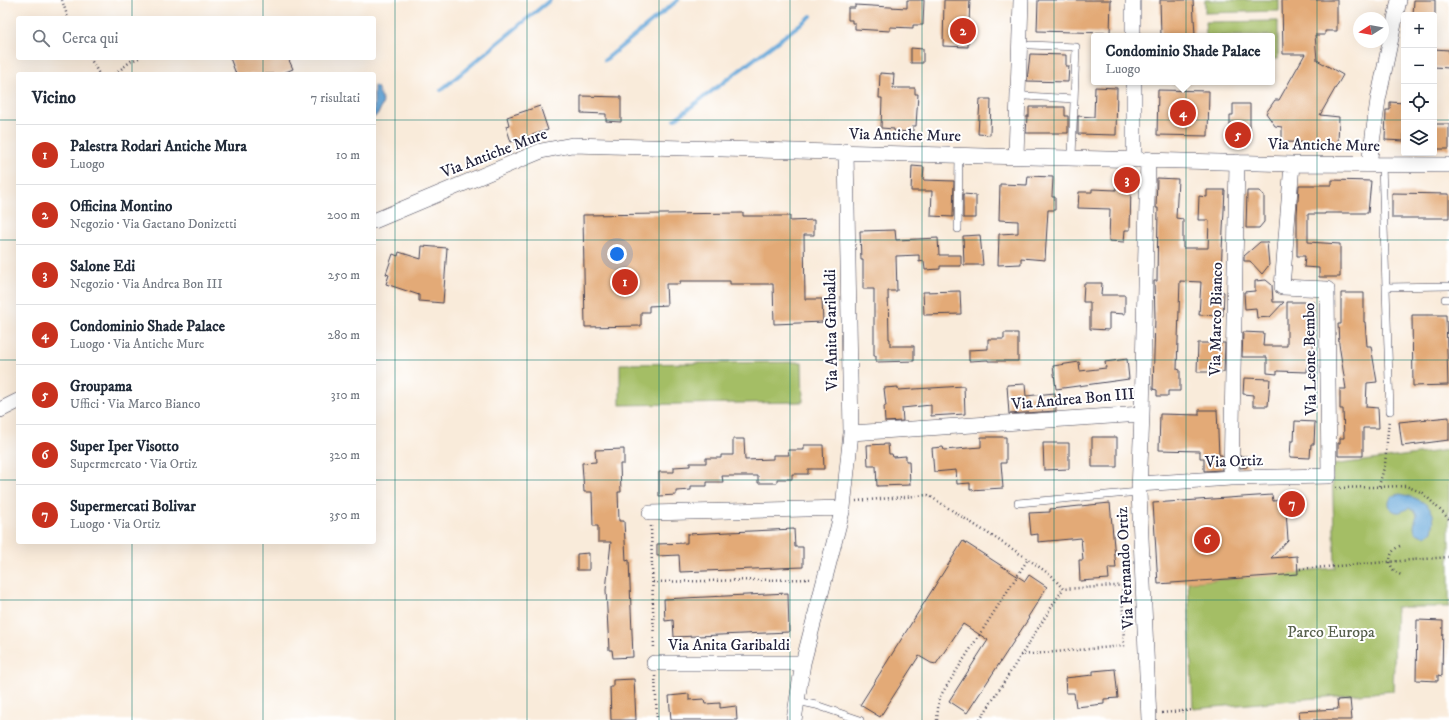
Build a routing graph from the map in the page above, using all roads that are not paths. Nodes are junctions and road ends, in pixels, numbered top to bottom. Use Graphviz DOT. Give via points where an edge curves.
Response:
graph roads {
  1 [pos="1021,0"];
  2 [pos="1133,0"];
  3 [pos="1399,0"];
  4 [pos="1133,33"];
  5 [pos="1030,45"];
  6 [pos="1134,85"];
  7 [pos="1026,96"];
  8 [pos="1074,99"];
  9 [pos="846,152"];
  10 [pos="960,154"];
  11 [pos="1016,156"];
  12 [pos="1072,157"];
  13 [pos="1141,159"];
  14 [pos="1237,162"];
  15 [pos="1292,164"];
  16 [pos="1375,164"];
  17 [pos="1449,165"];
  18 [pos="376,220"];
  19 [pos="958,229"];
  20 [pos="1449,286"];
  21 [pos="1386,287"];
  22 [pos="16,402"];
  23 [pos="0,410"];
  24 [pos="1390,411"];
  25 [pos="1142,414"];
  26 [pos="851,434"];
  27 [pos="1329,476"];
  28 [pos="1231,478"];
  29 [pos="1139,488"];
  30 [pos="1018,503"];
  31 [pos="848,504"];
  32 [pos="650,513"];
  33 [pos="654,663"];
  34 [pos="803,663"];
  35 [pos="797,701"];
  36 [pos="1154,718"];
  37 [pos="794,720"];
  38 [pos="860,720"];
  1 -- 11 [label="street"];
  2 -- 4 [label="street"];
  3 -- 16 [label="street" via="1378,100"];
  5 -- 8 [label="lane" via="1076,47"];
  6 -- 13 [label="street, Via Andrea Bon III"];
  7 -- 8 [label="lane"];
  8 -- 12 [label="lane"];
  9 -- 10 [label="street, Via Antiche Mure"];
  9 -- 18 [label="street, Via Antiche Mure" via="572,145 541,151"];
  9 -- 26 [label="street, Via Anita Garibaldi"];
  10 -- 11 [label="street, Via Antiche Mure"];
  10 -- 19 [label="lane"];
  11 -- 12 [label="street, Via Antiche Mure"];
  12 -- 13 [label="street, Via Antiche Mure"];
  13 -- 14 [label="street, Via Antiche Mure"];
  13 -- 25 [label="street, Via Andrea Bon III"];
  14 -- 15 [label="street, Via Antiche Mure"];
  14 -- 28 [label="street, Via Marco Bianco"];
  15 -- 16 [label="street, Via Antiche Mure"];
  15 -- 27 [label="street, Via Leone Bembo" via="1282,287 1327,289"];
  16 -- 17 [label="street, Via Antiche Mure"];
  16 -- 21 [label="lane"];
  20 -- 21 [label="lane"];
  21 -- 24 [label="lane"];
  22 -- 23 [label="street"];
  25 -- 26 [label="street, Via Andrea Bon III"];
  25 -- 29 [label="street, Via Fernando Ortiz"];
  26 -- 31 [label="street, Via Anita Garibaldi"];
  27 -- 28 [label="street, Via Ortiz"];
  28 -- 29 [label="street, Via Ortiz"];
  29 -- 30 [label="lane"];
  29 -- 36 [label="street, Via Fernando Ortiz"];
  31 -- 32 [label="street"];
  31 -- 34 [label="street, Via Anita Garibaldi"];
  33 -- 34 [label="street, Via Anita Garibaldi"];
  34 -- 35 [label="street, Via Anita Garibaldi"];
  35 -- 37 [label="street, Via Anita Garibaldi"];
  35 -- 38 [label="lane" via="816,704"];
}
